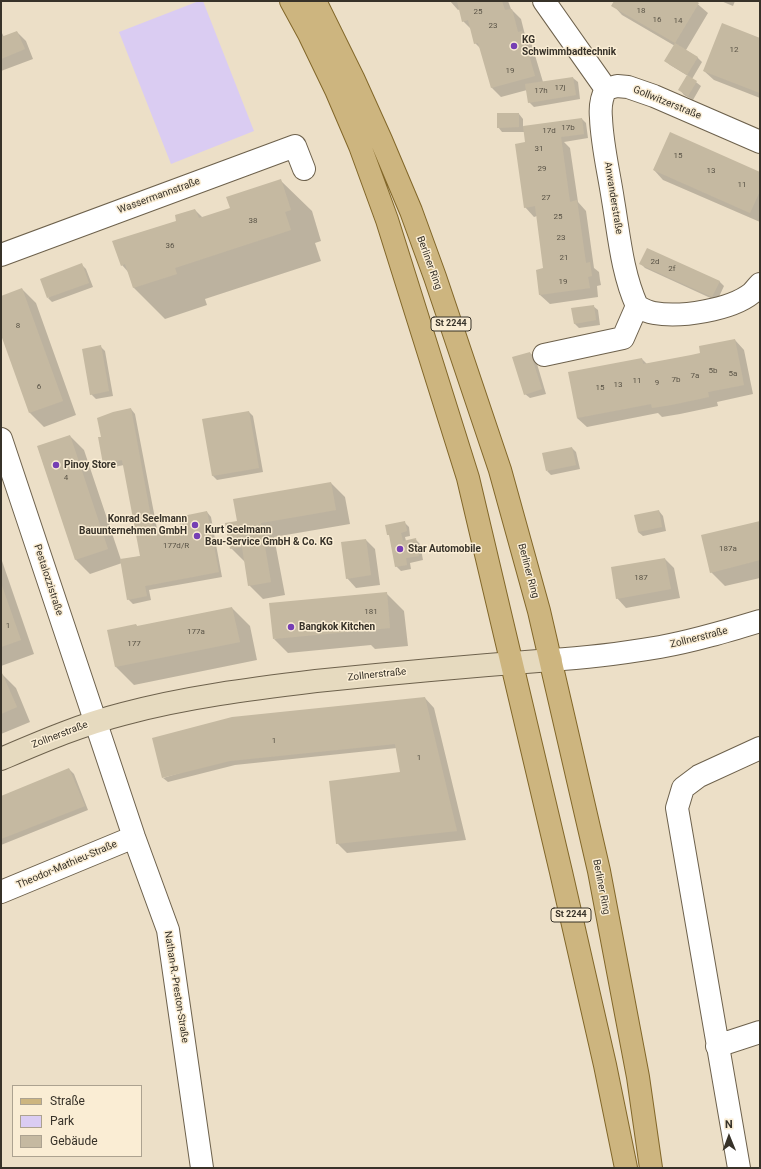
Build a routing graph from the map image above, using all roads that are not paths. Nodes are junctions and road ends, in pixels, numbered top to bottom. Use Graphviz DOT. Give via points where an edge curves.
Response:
graph roads {
  1 [pos="291,1"];
  2 [pos="315,1"];
  3 [pos="544,1"];
  4 [pos="606,89"];
  5 [pos="760,142"];
  6 [pos="304,169"];
  7 [pos="1,255"];
  8 [pos="760,284"];
  9 [pos="637,306"];
  10 [pos="544,355"];
  11 [pos="1,439"];
  12 [pos="760,621"];
  13 [pos="551,660"];
  14 [pos="512,663"];
  15 [pos="96,722"];
  16 [pos="760,748"];
  17 [pos="1,759"];
  18 [pos="134,837"];
  19 [pos="1,892"];
  20 [pos="760,1032"];
  21 [pos="717,1046"];
  22 [pos="202,1168"];
  23 [pos="626,1168"];
  24 [pos="652,1168"];
  25 [pos="739,1168"];
  1 -- 14 [label="main road, St 2244" via="336,90 387,220 468,478"];
  2 -- 13 [label="main road, Berliner Ring / St 2244" via="381,140 435,277 500,470"];
  3 -- 4 [label="street"];
  4 -- 5 [label="street, Gollwitzerstraße" via="628,87"];
  4 -- 9 [label="street, Anwanderstraße" via="601,100 602,132 624,267"];
  6 -- 7 [label="street, Wassermannstraße" via="295,146"];
  8 -- 9 [label="street" via="751,293 729,305 702,312 674,315 653,313"];
  9 -- 10 [label="street" via="623,338"];
  11 -- 15 [label="street, Pestalozzistraße"];
  12 -- 13 [label="street, Zollnerstraße" via="661,647"];
  13 -- 14 [label="street, Zollnerstraße"];
  13 -- 24 [label="main road, Berliner Ring / St 2244" via="598,871 638,1077"];
  14 -- 15 [label="street, Zollnerstraße" via="385,674 240,691 157,705"];
  14 -- 23 [label="main road, St 2244" via="598,1034"];
  15 -- 17 [label="street, Zollnerstraße" via="65,731"];
  15 -- 18 [label="street, Nathan-R.-Preston-Straße"];
  16 -- 21 [label="street" via="699,776 683,788 677,808"];
  18 -- 19 [label="street, Theodor-Mathieu-Straße"];
  18 -- 22 [label="street, Nathan-R.-Preston-Straße" via="168,930"];
  20 -- 21 [label="street"];
  21 -- 25 [label="street"];
}
